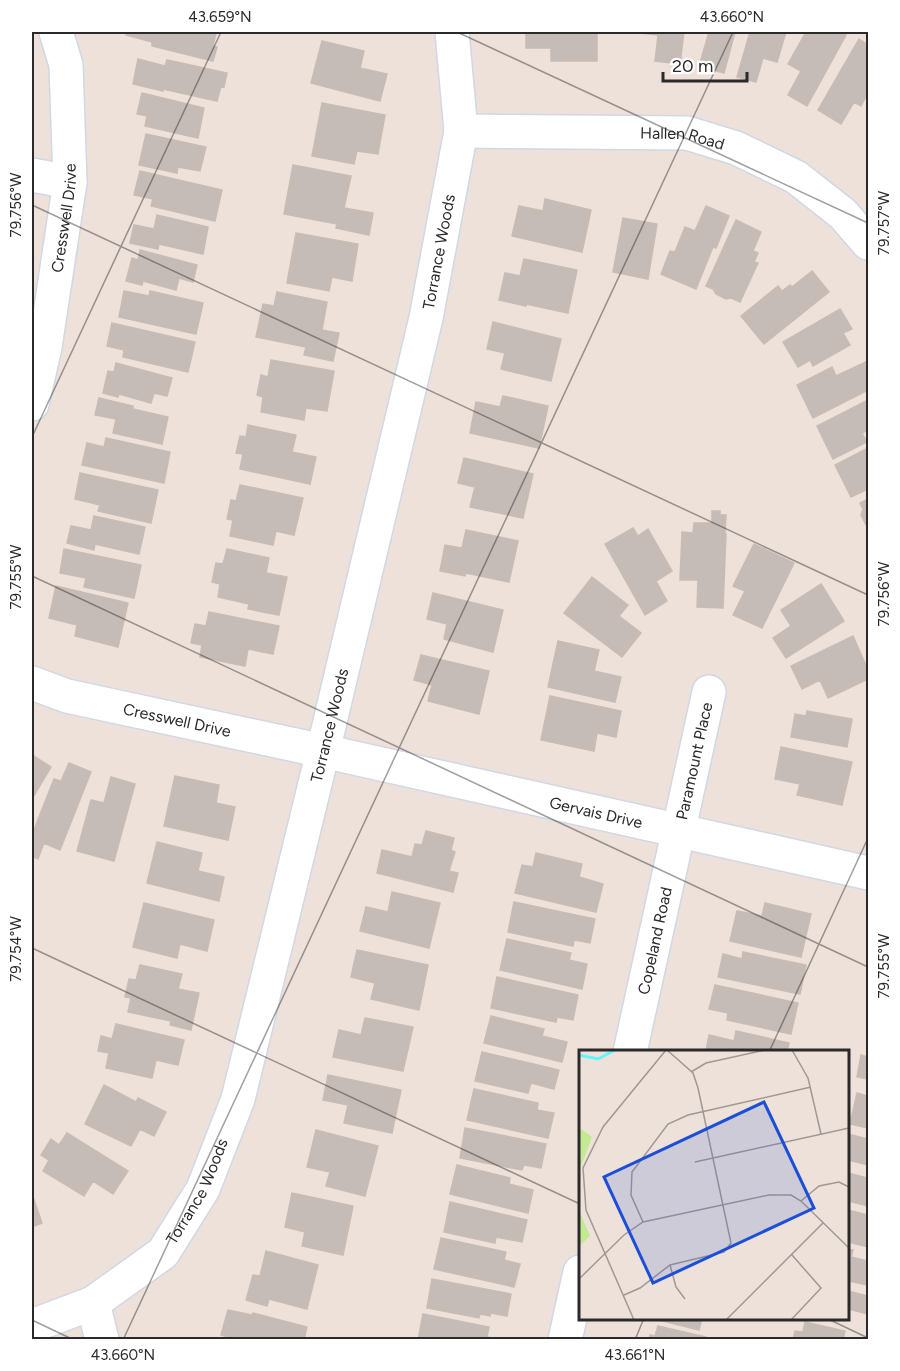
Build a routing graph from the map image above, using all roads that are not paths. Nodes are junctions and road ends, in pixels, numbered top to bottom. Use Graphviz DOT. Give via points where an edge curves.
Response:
graph roads {
  1 [pos="56,32"];
  2 [pos="452,32"];
  3 [pos="461,131"];
  4 [pos="32,175"];
  5 [pos="70,182"];
  6 [pos="868,243"];
  7 [pos="32,404"];
  8 [pos="32,683"];
  9 [pos="709,692"];
  10 [pos="323,751"];
  11 [pos="679,830"];
  12 [pos="868,873"];
  13 [pos="630,1050"];
  14 [pos="579,1277"];
  15 [pos="93,1303"];
  16 [pos="32,1326"];
  17 [pos="102,1340"];
  18 [pos="565,1340"];
  1 -- 5 [label="street, Cresswell Drive" via="66,64"];
  2 -- 3 [label="street, Torrance Woods"];
  3 -- 6 [label="street, Hallen Road" via="687,134 736,148 796,177 843,214"];
  3 -- 10 [label="street, Torrance Woods" via="426,318"];
  4 -- 5 [label="street"];
  5 -- 7 [label="street, Cresswell Drive" via="45,347"];
  8 -- 10 [label="street, Cresswell Drive" via="66,696"];
  9 -- 11 [label="street, Paramount Place"];
  10 -- 11 [label="street, Gervais Drive"];
  10 -- 15 [label="street, Torrance Woods" via="238,1099 203,1189 163,1253"];
  11 -- 12 [label="street, Gervais Drive"];
  11 -- 13 [label="street, Copeland Road"];
  14 -- 18 [label="street"];
  15 -- 16 [label="street, Torrance Woods"];
  15 -- 17 [label="street"];
}
